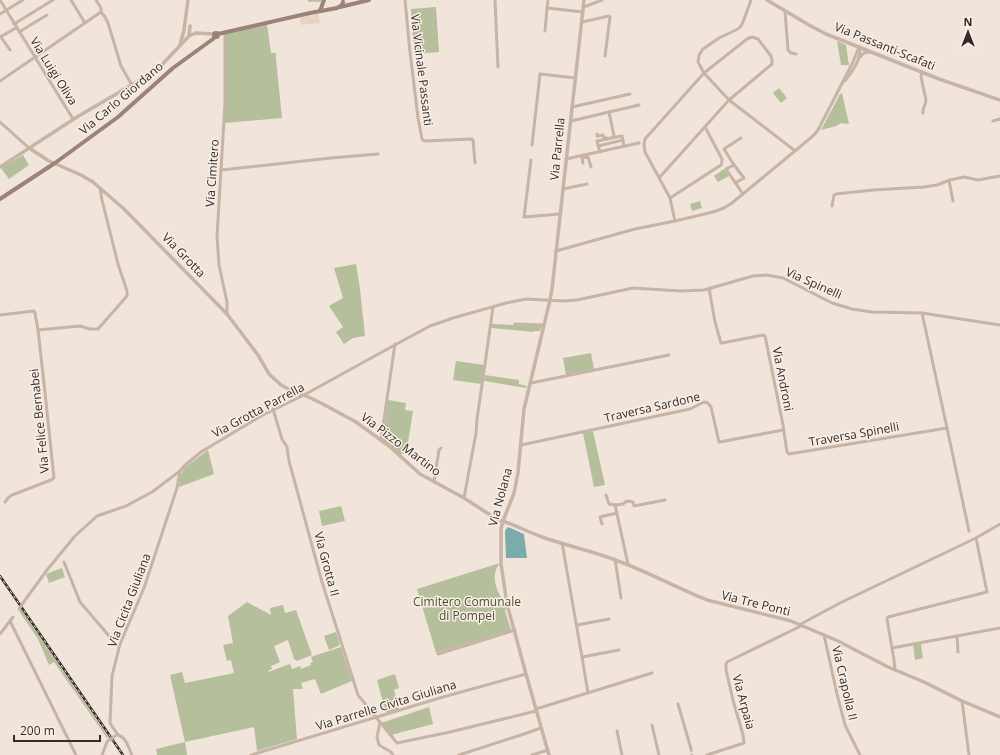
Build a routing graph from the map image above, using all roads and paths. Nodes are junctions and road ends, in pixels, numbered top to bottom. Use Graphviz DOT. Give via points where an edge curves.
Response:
graph roads {
  1 [pos="0,0"];
  2 [pos="23,0"];
  3 [pos="52,0"];
  4 [pos="71,0"];
  5 [pos="96,0"];
  6 [pos="188,0"];
  7 [pos="309,0"];
  8 [pos="314,0"];
  9 [pos="369,0"];
  10 [pos="405,0"];
  11 [pos="496,0"];
  12 [pos="548,0"];
  13 [pos="584,0"];
  14 [pos="602,0"];
  15 [pos="751,0"];
  16 [pos="767,0"];
  17 [pos="342,1"];
  18 [pos="322,2"];
  19 [pos="355,3"];
  20 [pos="584,7"];
  21 [pos="337,8"];
  22 [pos="547,8"];
  23 [pos="331,9"];
  24 [pos="6,10"];
  25 [pos="785,10"];
  26 [pos="320,11"];
  27 [pos="101,12"];
  28 [pos="583,12"];
  29 [pos="0,14"];
  30 [pos="47,15"];
  31 [pos="186,18"];
  32 [pos="582,22"];
  33 [pos="85,23"];
  34 [pos="15,26"];
  35 [pos="190,26"];
  36 [pos="184,30"];
  37 [pos="545,31"];
  38 [pos="19,32"];
  39 [pos="225,32"];
  40 [pos="196,33"];
  41 [pos="215,35"];
  42 [pos="189,36"];
  43 [pos="0,37"];
  44 [pos="179,46"];
  45 [pos="859,47"];
  46 [pos="10,50"];
  47 [pos="871,52"];
  48 [pos="796,54"];
  49 [pos="605,56"];
  50 [pos="35,57"];
  51 [pos="858,59"];
  52 [pos="498,67"];
  53 [pos="922,72"];
  54 [pos="704,73"];
  55 [pos="576,78"];
  56 [pos="0,80"];
  57 [pos="132,84"];
  58 [pos="842,84"];
  59 [pos="630,94"];
  60 [pos="729,100"];
  61 [pos="1000,100"];
  62 [pos="639,105"];
  63 [pos="572,107"];
  64 [pos="609,112"];
  65 [pos="923,113"];
  66 [pos="73,119"];
  67 [pos="1000,119"];
  68 [pos="571,121"];
  69 [pos="993,121"];
  70 [pos="0,122"];
  71 [pos="705,126"];
  72 [pos="597,134"];
  73 [pos="741,138"];
  74 [pos="639,143"];
  75 [pos="532,145"];
  76 [pos="624,146"];
  77 [pos="29,148"];
  78 [pos="794,150"];
  79 [pos="600,152"];
  80 [pos="378,154"];
  81 [pos="566,159"];
  82 [pos="531,160"];
  83 [pos="55,163"];
  84 [pos="475,163"];
  85 [pos="582,163"];
  86 [pos="734,165"];
  87 [pos="0,167"];
  88 [pos="591,167"];
  89 [pos="221,170"];
  90 [pos="1000,176"];
  91 [pos="659,178"];
  92 [pos="949,180"];
  93 [pos="736,183"];
  94 [pos="587,184"];
  95 [pos="100,188"];
  96 [pos="563,189"];
  97 [pos="743,194"];
  98 [pos="670,198"];
  99 [pos="0,199"];
  100 [pos="953,201"];
  101 [pos="832,206"];
  102 [pos="560,214"];
  103 [pos="675,221"];
  104 [pos="556,251"];
  105 [pos="710,288"];
  106 [pos="550,300"];
  107 [pos="493,307"];
  108 [pos="922,312"];
  109 [pos="227,314"];
  110 [pos="0,315"];
  111 [pos="515,324"];
  112 [pos="544,325"];
  113 [pos="1000,325"];
  114 [pos="38,330"];
  115 [pos="395,344"];
  116 [pos="669,355"];
  117 [pos="531,383"];
  118 [pos="304,395"];
  119 [pos="273,409"];
  120 [pos="947,428"];
  121 [pos="783,430"];
  122 [pos="381,440"];
  123 [pos="521,446"];
  124 [pos="440,448"];
  125 [pos="180,471"];
  126 [pos="434,482"];
  127 [pos="606,495"];
  128 [pos="464,498"];
  129 [pos="665,500"];
  130 [pos="5,502"];
  131 [pos="615,505"];
  132 [pos="617,513"];
  133 [pos="503,521"];
  134 [pos="602,524"];
  135 [pos="1000,524"];
  136 [pos="969,531"];
  137 [pos="976,538"];
  138 [pos="562,543"];
  139 [pos="615,559"];
  140 [pos="64,562"];
  141 [pos="628,564"];
  142 [pos="621,598"];
  143 [pos="19,609"];
  144 [pos="609,619"];
  145 [pos="577,625"];
  146 [pos="800,625"];
  147 [pos="1000,628"];
  148 [pos="515,630"];
  149 [pos="0,634"];
  150 [pos="824,635"];
  151 [pos="957,636"];
  152 [pos="119,647"];
  153 [pos="892,648"];
  154 [pos="619,650"];
  155 [pos="958,652"];
  156 [pos="438,654"];
  157 [pos="582,657"];
  158 [pos="895,670"];
  159 [pos="652,673"];
  160 [pos="526,674"];
  161 [pos="588,693"];
  162 [pos="962,701"];
  163 [pos="678,704"];
  164 [pos="536,710"];
  165 [pos="1000,717"];
  166 [pos="376,718"];
  167 [pos="380,722"];
  168 [pos="652,725"];
  169 [pos="541,728"];
  170 [pos="617,731"];
  171 [pos="116,736"];
  172 [pos="691,749"];
  173 [pos="548,750"];
  174 [pos="76,755"];
  175 [pos="102,755"];
  176 [pos="132,755"];
  177 [pos="251,755"];
  178 [pos="393,755"];
  179 [pos="459,755"];
  180 [pos="532,755"];
  181 [pos="549,755"];
  182 [pos="622,755"];
  183 [pos="659,755"];
  184 [pos="707,755"];
  185 [pos="860,755"];
  186 [pos="969,755"];
  1 -- 24 [label="street, Via Luigi Oliva"];
  2 -- 24 [label="street"];
  3 -- 34 [label="street"];
  4 -- 33 [label="street"];
  5 -- 27 [label="street"];
  6 -- 31 [label="street"];
  7 -- 8 [label="street"];
  8 -- 18 [label="street"];
  9 -- 19 [label="main road"];
  10 -- 84 [label="street, Via Vicinale Passanti" via="422,139 472,139"];
  11 -- 52 [label="street"];
  12 -- 22 [label="street"];
  13 -- 20 [label="street, Via Parrella"];
  14 -- 20 [label="street"];
  15 -- 54 [label="street" via="741,26 703,49 699,55 698,62"];
  16 -- 25 [label="street, Via Passanti-Scafati"];
  17 -- 19 [label="main road"];
  17 -- 21 [label="main road" via="342,5"];
  18 -- 23 [label="main road" via="325,8"];
  18 -- 26 [label="main road"];
  19 -- 21 [label="main road"];
  20 -- 28 [label="street, Via Parrella"];
  21 -- 23 [label="main road"];
  22 -- 28 [label="street"];
  22 -- 37 [label="street"];
  23 -- 26 [label="main road"];
  24 -- 29 [label="street"];
  24 -- 34 [label="street, Via Luigi Oliva"];
  25 -- 45 [label="street, Via Passanti-Scafati" via="822,32"];
  25 -- 48 [label="street" via="788,50"];
  26 -- 39 [label="main road"];
  27 -- 33 [label="street"];
  27 -- 57 [label="street" via="108,23 121,66"];
  28 -- 32 [label="street, Via Parrella"];
  30 -- 38 [label="street, Via Luigi Oliva"];
  31 -- 35 [label="street"];
  31 -- 36 [label="street"];
  32 -- 49 [label="street" via="610,17"];
  32 -- 55 [label="street, Via Parrella"];
  33 -- 50 [label="street"];
  34 -- 38 [label="street, Via Luigi Oliva"];
  34 -- 43 [label="street"];
  35 -- 40 [label="street"];
  35 -- 42 [label="street"];
  36 -- 42 [label="street"];
  36 -- 44 [label="street"];
  38 -- 50 [label="street, Via Luigi Oliva"];
  39 -- 41 [label="main road"];
  39 -- 89 [label="street, Via Cimitero" via="225,104"];
  40 -- 41 [label="street"];
  40 -- 42 [label="street"];
  41 -- 83 [label="main road, Via Carlo Giordano" via="118,116"];
  42 -- 44 [label="street"];
  43 -- 46 [label="street"];
  44 -- 57 [label="street" via="157,70"];
  45 -- 47 [label="street, Via Passanti-Scafati"];
  45 -- 51 [label="street"];
  45 -- 58 [label="street"];
  47 -- 51 [label="street" via="864,53"];
  47 -- 53 [label="street, Via Passanti-Scafati"];
  50 -- 56 [label="street"];
  50 -- 66 [label="street, Via Luigi Oliva"];
  51 -- 58 [label="street" via="855,68"];
  53 -- 61 [label="street, Via Passanti-Scafati"];
  53 -- 65 [label="street" via="926,103"];
  54 -- 60 [label="street"];
  54 -- 60 [label="street" via="748,38 758,39 771,56 772,64"];
  54 -- 91 [label="street" via="645,139 645,152"];
  55 -- 63 [label="street, Via Parrella"];
  55 -- 75 [label="street" via="540,74"];
  57 -- 66 [label="street"];
  58 -- 78 [label="street" via="818,130"];
  59 -- 63 [label="street"];
  60 -- 71 [label="street"];
  60 -- 78 [label="street"];
  62 -- 64 [label="street"];
  63 -- 68 [label="street, Via Parrella"];
  64 -- 68 [label="street"];
  64 -- 72 [label="street" via="614,136 604,138 603,135"];
  66 -- 77 [label="street"];
  67 -- 69 [label="street"];
  68 -- 81 [label="street, Via Parrella"];
  70 -- 77 [label="street"];
  71 -- 91 [label="street"];
  71 -- 98 [label="street" via="722,159 722,164"];
  73 -- 86 [label="street" via="724,149"];
  74 -- 76 [label="street"];
  76 -- 79 [label="street"];
  76 -- 79 [label="street" via="623,140 598,146"];
  77 -- 83 [label="street, Via Grotta"];
  77 -- 87 [label="street"];
  78 -- 97 [label="street"];
  79 -- 81 [label="street"];
  80 -- 89 [label="street"];
  81 -- 96 [label="street, Via Parrella"];
  82 -- 102 [label="street" via="524,217"];
  83 -- 95 [label="street, Via Grotta" via="81,175"];
  83 -- 99 [label="main road, Via Carlo Giordano"];
  85 -- 88 [label="street" via="582,158 588,156"];
  86 -- 93 [label="street" via="744,178"];
  86 -- 93 [label="street" via="726,169"];
  89 -- 109 [label="street, Via Cimitero" via="217,236"];
  90 -- 92 [label="street" via="978,180 964,177"];
  91 -- 98 [label="street"];
  92 -- 100 [label="street"];
  92 -- 101 [label="street" via="924,187 836,194"];
  93 -- 97 [label="street"];
  94 -- 96 [label="street"];
  95 -- 109 [label="street, Via Grotta"];
  95 -- 114 [label="street" via="127,296 98,329 80,326"];
  96 -- 102 [label="street, Via Parrella"];
  97 -- 103 [label="street" via="724,208"];
  98 -- 103 [label="street"];
  102 -- 104 [label="street, Via Parrella"];
  103 -- 104 [label="street" via="635,229"];
  104 -- 106 [label="street, Via Parrella"];
  105 -- 106 [label="street, Via Spinelli" via="681,291 633,288 582,300"];
  105 -- 108 [label="street, Via Spinelli" via="767,275 783,278 832,303 852,309 872,312"];
  105 -- 121 [label="street, Via Androni" via="721,343 765,336"];
  106 -- 107 [label="street, Via Grotta Parrella" via="526,299"];
  106 -- 112 [label="street, Via Nolana"];
  107 -- 115 [label="street, Via Grotta Parrella" via="430,326"];
  107 -- 128 [label="street" via="476,433"];
  108 -- 113 [label="street, Via Spinelli"];
  108 -- 120 [label="street"];
  109 -- 118 [label="street, Via Grotta" via="273,378 280,385"];
  110 -- 114 [label="street" via="34,311"];
  111 -- 112 [label="street"];
  112 -- 117 [label="street, Via Nolana"];
  114 -- 130 [label="street, Via Felice Bernabei" via="54,478 12,495"];
  115 -- 118 [label="street, Via Grotta Parrella"];
  115 -- 122 [label="street"];
  116 -- 117 [label="street"];
  117 -- 123 [label="street, Via Nolana" via="524,410"];
  118 -- 119 [label="street, Via Grotta Parrella"];
  118 -- 122 [label="street, Via Pizzo Martino" via="356,422"];
  119 -- 125 [label="street, Via Grotta Parrella" via="201,452"];
  119 -- 166 [label="street, Via Grotta II" via="287,447 322,582 358,695"];
  120 -- 121 [label="street, Traversa Spinelli" via="791,454 787,452"];
  120 -- 136 [label="street"];
  121 -- 123 [label="street, Traversa Sardone" via="720,442 711,407 704,402 690,409"];
  122 -- 126 [label="street, Via Pizzo Martino" via="420,474"];
  123 -- 133 [label="street, Via Nolana" via="514,493"];
  124 -- 126 [label="street"];
  125 -- 143 [label="street, Via Grotta Parrella, bridge" via="152,492 126,506 97,516 75,536"];
  125 -- 152 [label="street, Via Cicita Giuliana" via="177,488 144,588"];
  126 -- 128 [label="street, Via Pizzo Martino"];
  127 -- 131 [label="street" via="609,504"];
  128 -- 133 [label="street, Via Pizzo Martino"];
  129 -- 131 [label="street" via="634,506 633,502 627,501"];
  131 -- 132 [label="street"];
  132 -- 134 [label="street" via="600,517"];
  132 -- 141 [label="street"];
  133 -- 138 [label="street, Via Tre Ponti"];
  133 -- 148 [label="street, Via Nolana" via="501,564"];
  135 -- 137 [label="street"];
  137 -- 146 [label="street"];
  137 -- 153 [label="street" via="988,592 889,616 887,619"];
  138 -- 139 [label="street, Via Tre Ponti"];
  138 -- 145 [label="street"];
  139 -- 141 [label="street, Via Tre Ponti"];
  139 -- 142 [label="street"];
  140 -- 152 [label="street" via="80,602"];
  141 -- 146 [label="street, Via Tre Ponti" via="707,600"];
  144 -- 145 [label="street"];
  145 -- 157 [label="street"];
  146 -- 150 [label="street, Via Tre Ponti"];
  146 -- 184 [label="street, Via Arpaia" via="727,662 726,670 744,743"];
  147 -- 151 [label="street"];
  148 -- 156 [label="street"];
  148 -- 160 [label="street, Via Nolana"];
  149 -- 174 [label="street" via="11,619"];
  150 -- 158 [label="street, Via Tre Ponti"];
  150 -- 185 [label="street, Via Crapolla II" via="845,725"];
  151 -- 153 [label="street"];
  151 -- 155 [label="street"];
  152 -- 171 [label="street, Via Cicita Giuliana" via="112,679 110,723"];
  153 -- 158 [label="street"];
  154 -- 157 [label="street"];
  157 -- 161 [label="street"];
  158 -- 162 [label="street, Via Tre Ponti"];
  159 -- 161 [label="street"];
  160 -- 164 [label="street, Via Nolana"];
  160 -- 166 [label="street, Via Parrelle Civita Giuliana"];
  161 -- 164 [label="street"];
  162 -- 165 [label="street, Via Tre Ponti"];
  162 -- 186 [label="street"];
  163 -- 172 [label="street"];
  164 -- 167 [label="street, Via Grotta II" via="397,743"];
  164 -- 169 [label="street, Via Nolana"];
  166 -- 167 [label="street, Via Grotta II"];
  166 -- 177 [label="street, Via Parrelle Civita Giuliana"];
  167 -- 178 [label="street" via="377,737 380,745"];
  168 -- 183 [label="street"];
  169 -- 173 [label="street, Via Nolana"];
  169 -- 179 [label="street"];
  170 -- 182 [label="street"];
  171 -- 175 [label="street, bridge" via="107,742"];
  171 -- 176 [label="street" via="126,740"];
  173 -- 180 [label="street"];
  173 -- 181 [label="street, Via Nolana"];
}
